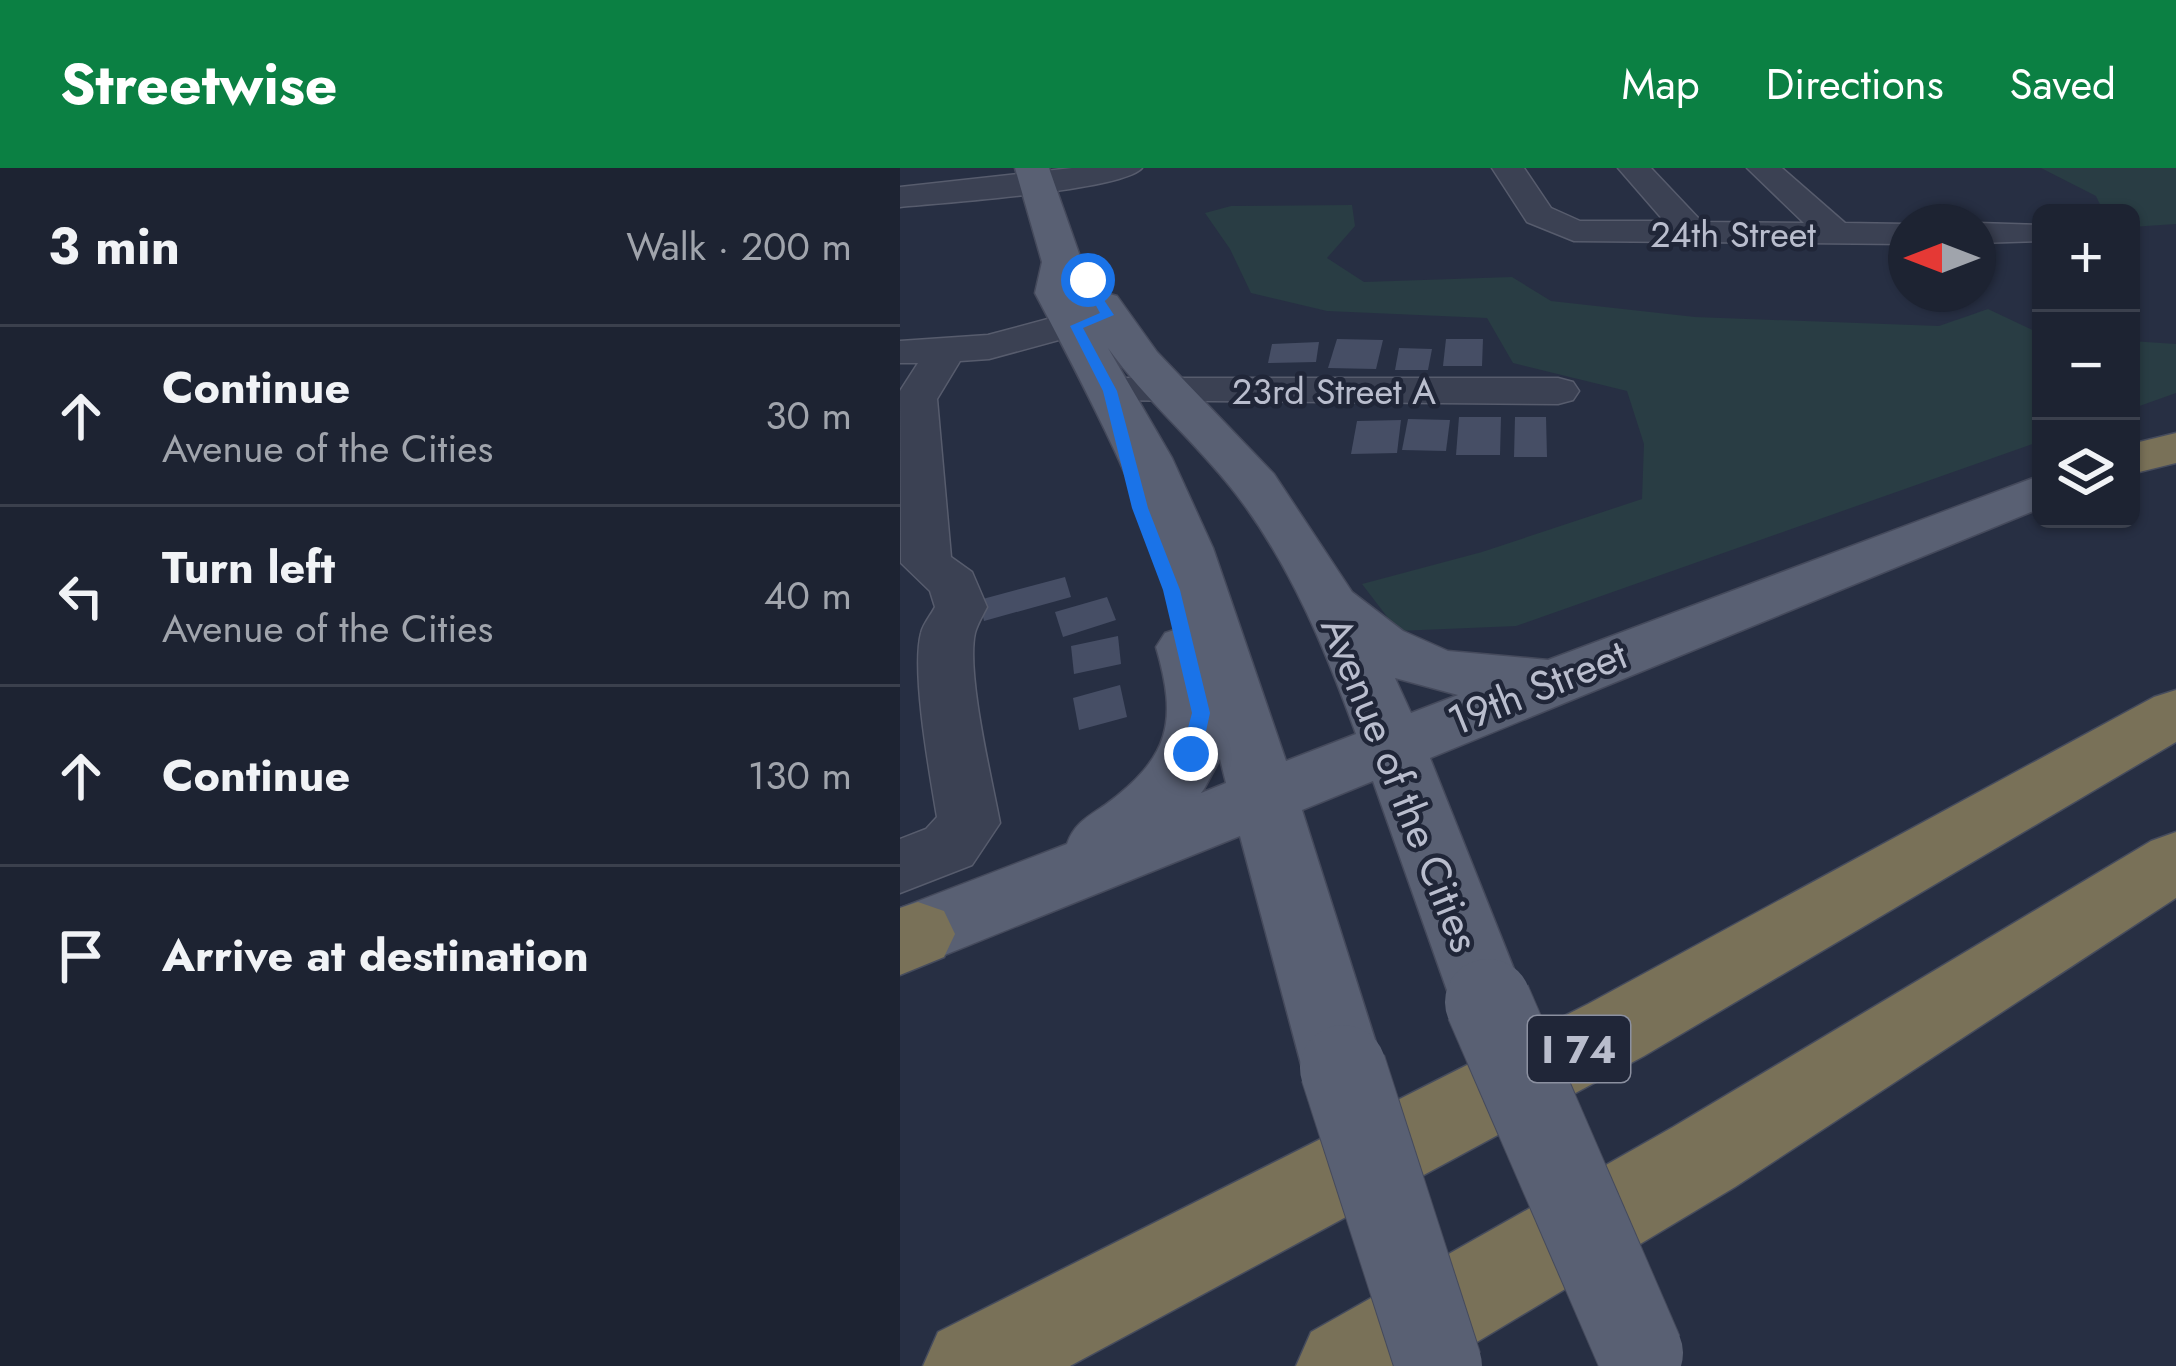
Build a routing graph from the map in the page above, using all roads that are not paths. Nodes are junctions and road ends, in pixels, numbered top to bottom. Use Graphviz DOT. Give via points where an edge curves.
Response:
graph roads {
  1 [pos="1126,168"];
  2 [pos="1508,168"];
  3 [pos="1634,168"];
  4 [pos="1763,168"];
  5 [pos="1034,176"];
  6 [pos="900,196"];
  7 [pos="1693,233"];
  8 [pos="1888,233"];
  9 [pos="1996,233"];
  10 [pos="1837,234"];
  11 [pos="2032,234"];
  12 [pos="1092,321"];
  13 [pos="912,341"];
  14 [pos="1138,391"];
  15 [pos="1558,391"];
  16 [pos="2176,432"];
  17 [pos="2176,448"];
  18 [pos="911,451"];
  19 [pos="2140,451"];
  20 [pos="2140,454"];
  21 [pos="2032,493"];
  22 [pos="992,564"];
  23 [pos="919,575"];
  24 [pos="1321,590"];
  25 [pos="1558,677"];
  26 [pos="2176,713"];
  27 [pos="926,731"];
  28 [pos="1389,746"];
  29 [pos="1263,797"];
  30 [pos="2176,861"];
  31 [pos="1000,902"];
  32 [pos="904,921"];
  33 [pos="1643,1359"];
  34 [pos="972,1366"];
  35 [pos="1345,1366"];
  36 [pos="1439,1366"];
  1 -- 5 [label="street"];
  2 -- 7 [label="street, 24th Street" via="1539,215 1561,227"];
  3 -- 7 [label="street"];
  4 -- 10 [label="street"];
  5 -- 6 [label="street"];
  5 -- 12 [label="main road, Avenue of the Cities" via="1062,262 1057,293"];
  7 -- 10 [label="street, 24th Street"];
  8 -- 10 [label="street, 24th Street"];
  9 -- 11 [label="street"];
  12 -- 13 [label="street"];
  12 -- 14 [label="main road, Avenue of the Cities"];
  13 -- 18 [label="street"];
  14 -- 15 [label="street, 23rd Street A"];
  14 -- 24 [label="main road, Avenue of the Cities" via="1222,446"];
  14 -- 29 [label="main road, Avenue of the Cities" via="1147,458 1186,548"];
  14 -- 31 [label="main road" via="1140,508 1171,590 1201,713 1191,754 1133,824"];
  16 -- 19 [label="main road"];
  17 -- 20 [label="highway"];
  18 -- 23 [label="street" via="926,563"];
  21 -- 25 [label="main road, 19th Street"];
  22 -- 23 [label="street"];
  23 -- 27 [label="street" via="954,584 962,607 948,633"];
  24 -- 25 [label="main road" via="1368,638 1440,674"];
  24 -- 28 [label="main road, Avenue of the Cities" via="1363,671"];
  25 -- 28 [label="main road, 19th Street"];
  26 -- 34 [label="highway, I 74" via="1616,1030"];
  27 -- 32 [label="street" via="969,823"];
  28 -- 29 [label="main road, 19th Street"];
  28 -- 33 [label="main road, Avenue of the Cities, bridge" via="1488,1002"];
  29 -- 31 [label="main road, 19th Street"];
  29 -- 36 [label="main road, Avenue of the Cities, bridge"];
  30 -- 35 [label="highway" via="1704,1157"];
  31 -- 32 [label="main road, 19th Street"];
}
